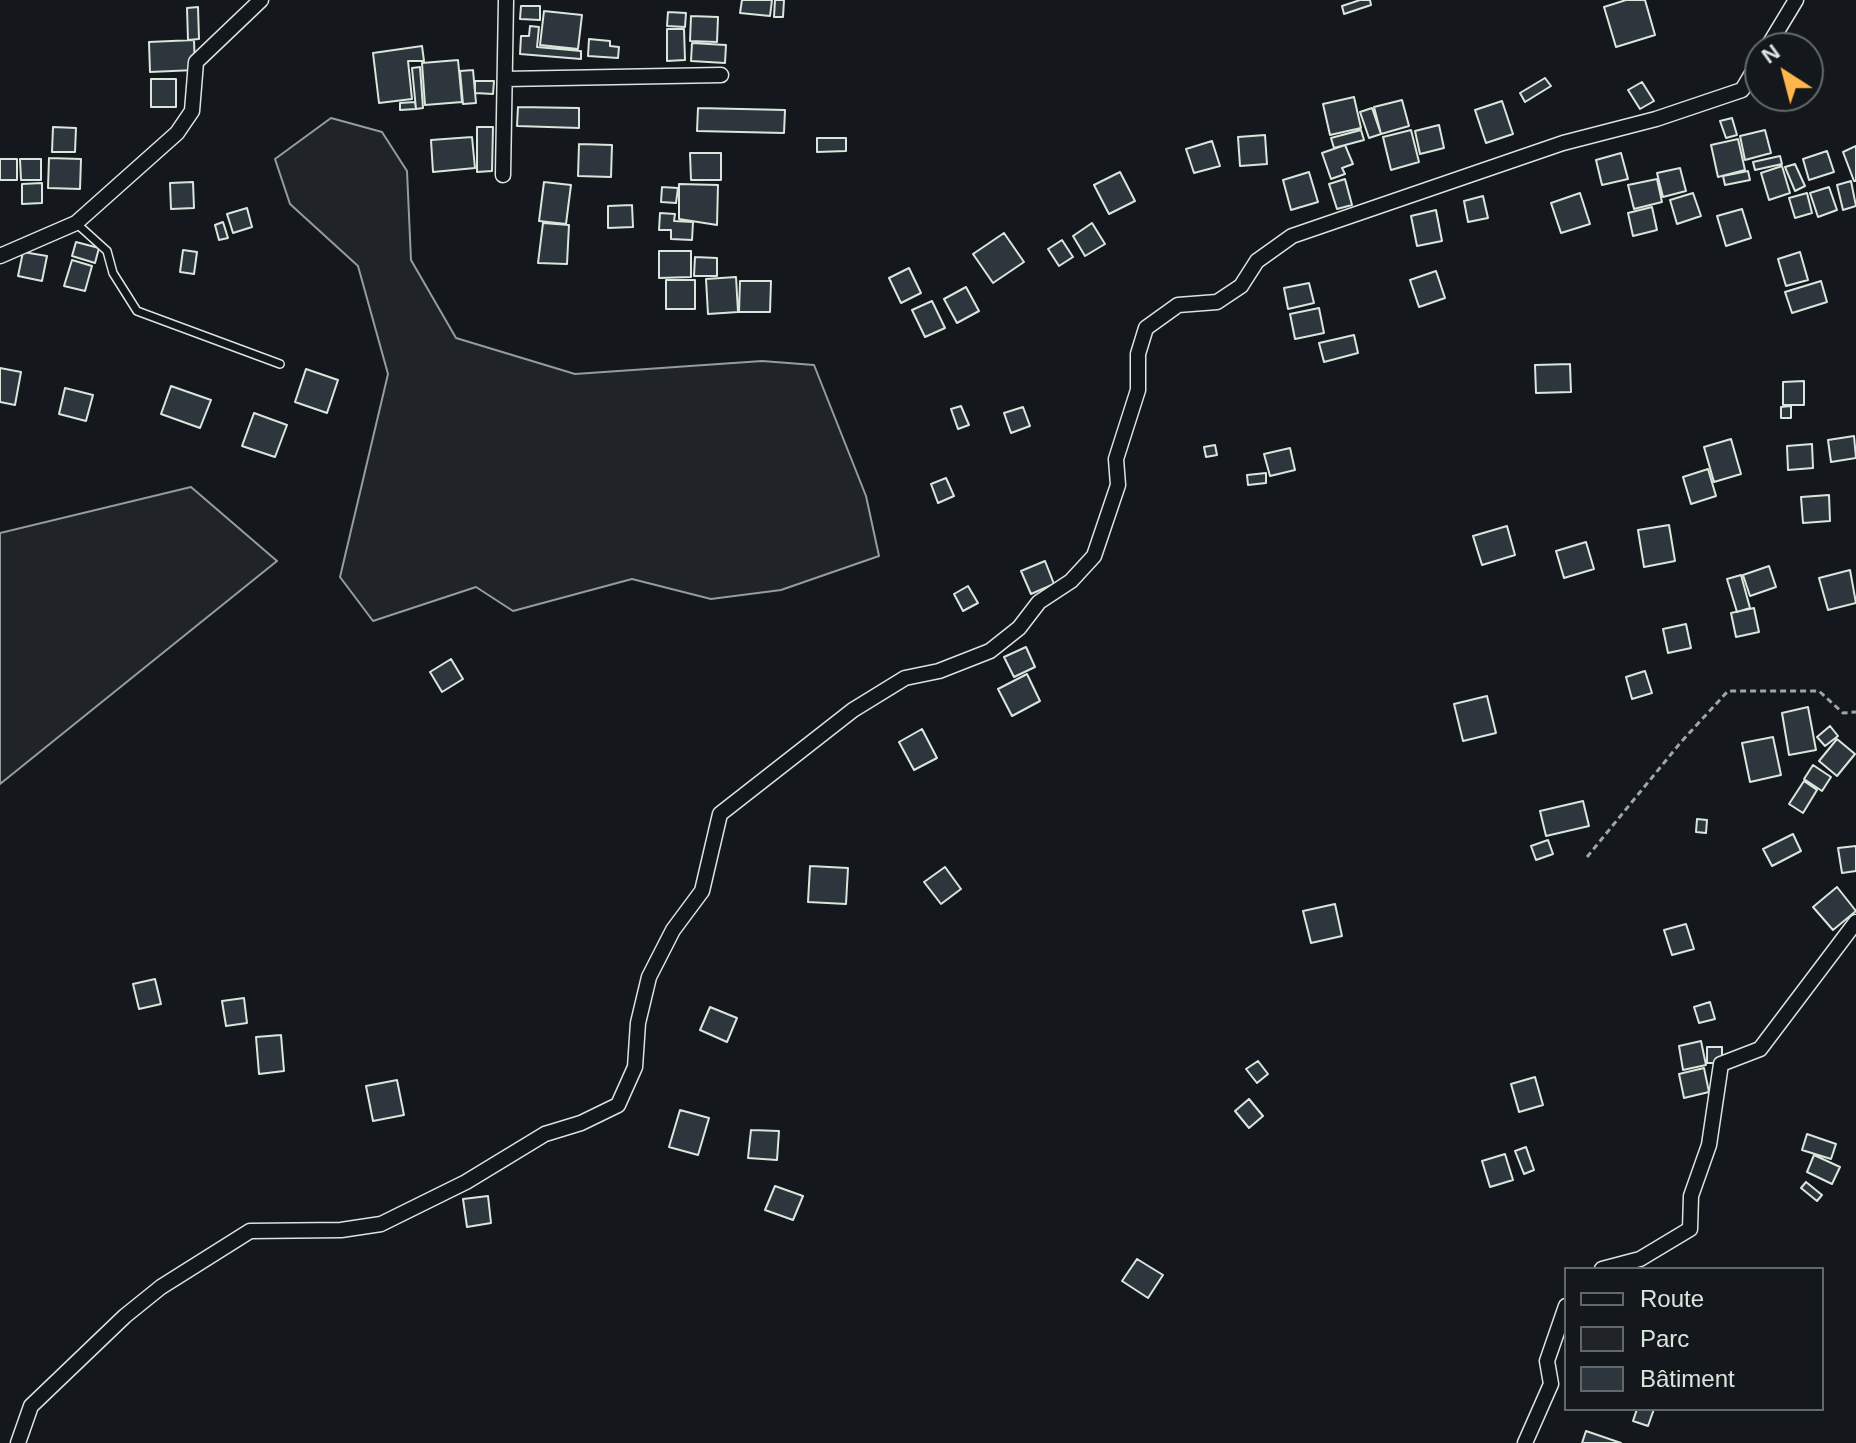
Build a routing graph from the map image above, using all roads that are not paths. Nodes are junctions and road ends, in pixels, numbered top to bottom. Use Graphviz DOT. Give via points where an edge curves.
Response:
graph roads {
  1 [pos="261,0"];
  2 [pos="506,0"];
  3 [pos="1796,0"];
  4 [pos="1777,32"];
  5 [pos="721,75"];
  6 [pos="505,79"];
  7 [pos="1744,87"];
  8 [pos="503,175"];
  9 [pos="76,223"];
  10 [pos="0,256"];
  11 [pos="280,364"];
  12 [pos="1856,922"];
  13 [pos="1610,1267"];
  14 [pos="1564,1312"];
  15 [pos="18,1443"];
  16 [pos="1525,1443"];
  1 -- 9 [label="street" via="196,62 192,111 177,133"];
  2 -- 6 [label="street"];
  3 -- 4 [label="street"];
  5 -- 6 [label="street"];
  6 -- 8 [label="street"];
  7 -- 15 [label="street" via="1292,236 1257,261 1241,286 1217,302 1178,305 1146,328 1138,354 1138,390 1116,459 1118,485 1094,556 990,651 905,678 853,710 720,814 702,891 673,930 649,977 635,1067 618,1105 545,1134 466,1182 381,1224 250,1231 125,1316 31,1406"];
  9 -- 10 [label="street"];
  9 -- 11 [label="lane" via="107,251 113,273 137,311"];
  12 -- 13 [label="street" via="1760,1049 1721,1064 1709,1145 1691,1196 1690,1229 1640,1259"];
  14 -- 16 [label="street" via="1547,1361 1551,1384"];
}
